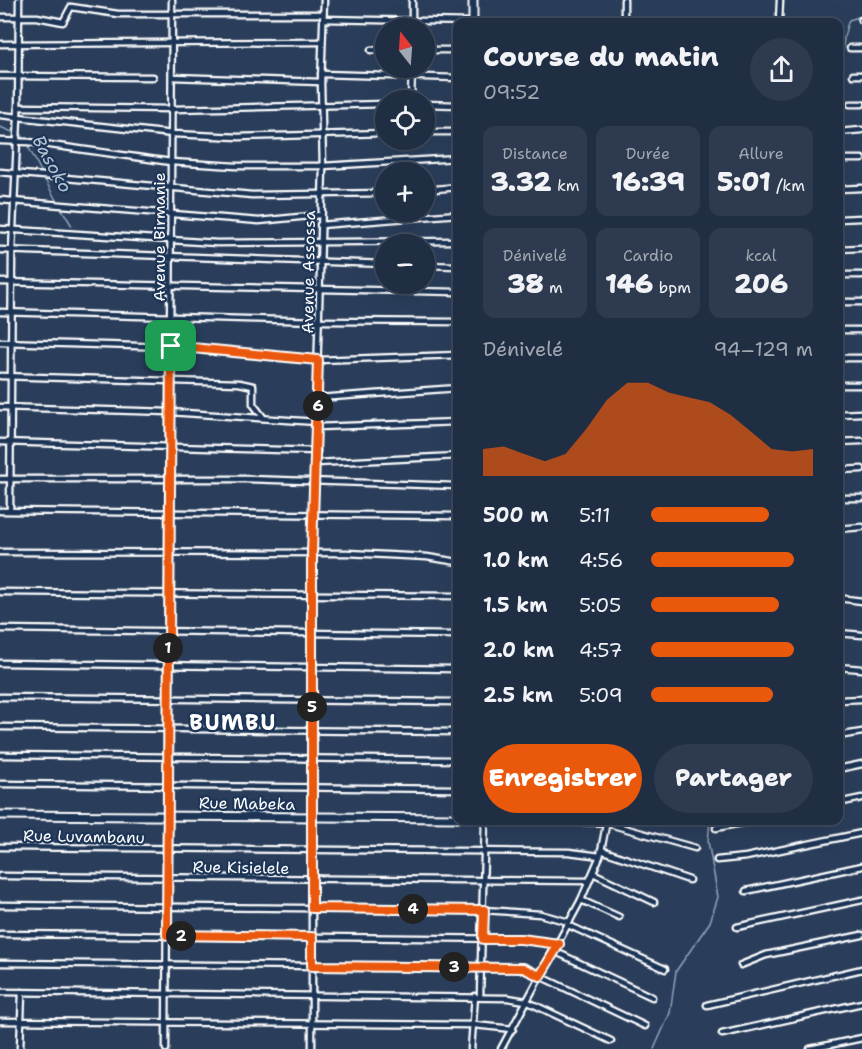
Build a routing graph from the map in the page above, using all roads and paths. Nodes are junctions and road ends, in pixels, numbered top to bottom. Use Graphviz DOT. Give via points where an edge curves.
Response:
graph roads {
  1 [pos="19,0"];
  2 [pos="172,0"];
  3 [pos="324,0"];
  4 [pos="412,0"];
  5 [pos="473,0"];
  6 [pos="624,0"];
  7 [pos="780,0"];
  8 [pos="172,14"];
  9 [pos="323,16"];
  10 [pos="0,17"];
  11 [pos="18,18"];
  12 [pos="412,18"];
  13 [pos="473,18"];
  14 [pos="624,18"];
  15 [pos="779,18"];
  16 [pos="375,20"];
  17 [pos="435,22"];
  18 [pos="453,22"];
  19 [pos="171,42"];
  20 [pos="322,42"];
  21 [pos="0,44"];
  22 [pos="18,44"];
  23 [pos="850,48"];
  24 [pos="862,48"];
  25 [pos="371,50"];
  26 [pos="375,50"];
  27 [pos="435,50"];
  28 [pos="453,50"];
  29 [pos="321,74"];
  30 [pos="853,75"];
  31 [pos="862,75"];
  32 [pos="0,76"];
  33 [pos="18,76"];
  34 [pos="375,76"];
  35 [pos="153,77"];
  36 [pos="172,77"];
  37 [pos="412,78"];
  38 [pos="435,78"];
  39 [pos="453,78"];
  40 [pos="321,82"];
  41 [pos="411,90"];
  42 [pos="375,104"];
  43 [pos="435,104"];
  44 [pos="850,104"];
  45 [pos="862,104"];
  46 [pos="453,105"];
  47 [pos="321,106"];
  48 [pos="18,107"];
  49 [pos="173,109"];
  50 [pos="0,115"];
  51 [pos="18,118"];
  52 [pos="862,130"];
  53 [pos="435,132"];
  54 [pos="453,132"];
  55 [pos="843,132"];
  56 [pos="375,133"];
  57 [pos="173,134"];
  58 [pos="322,134"];
  59 [pos="0,141"];
  60 [pos="18,141"];
  61 [pos="453,159"];
  62 [pos="846,159"];
  63 [pos="862,159"];
  64 [pos="171,162"];
  65 [pos="323,166"];
  66 [pos="0,172"];
  67 [pos="15,173"];
  68 [pos="171,186"];
  69 [pos="453,187"];
  70 [pos="435,189"];
  71 [pos="843,189"];
  72 [pos="862,189"];
  73 [pos="322,193"];
  74 [pos="375,193"];
  75 [pos="0,201"];
  76 [pos="14,202"];
  77 [pos="171,213"];
  78 [pos="453,214"];
  79 [pos="320,215"];
  80 [pos="862,218"];
  81 [pos="843,219"];
  82 [pos="320,225"];
  83 [pos="0,229"];
  84 [pos="14,230"];
  85 [pos="170,240"];
  86 [pos="453,241"];
  87 [pos="320,242"];
  88 [pos="862,248"];
  89 [pos="843,249"];
  90 [pos="0,250"];
  91 [pos="12,251"];
  92 [pos="171,257"];
  93 [pos="319,262"];
  94 [pos="375,264"];
  95 [pos="435,265"];
  96 [pos="453,266"];
  97 [pos="843,275"];
  98 [pos="862,275"];
  99 [pos="0,282"];
  100 [pos="14,282"];
  101 [pos="171,286"];
  102 [pos="318,289"];
  103 [pos="453,292"];
  104 [pos="843,302"];
  105 [pos="862,302"];
  106 [pos="0,312"];
  107 [pos="12,312"];
  108 [pos="172,318"];
  109 [pos="319,321"];
  110 [pos="453,322"];
  111 [pos="843,330"];
  112 [pos="862,330"];
  113 [pos="0,342"];
  114 [pos="12,342"];
  115 [pos="171,346"];
  116 [pos="453,355"];
  117 [pos="843,358"];
  118 [pos="862,358"];
  119 [pos="318,360"];
  120 [pos="0,376"];
  121 [pos="11,376"];
  122 [pos="171,379"];
  123 [pos="843,385"];
  124 [pos="862,385"];
  125 [pos="453,388"];
  126 [pos="318,398"];
  127 [pos="0,407"];
  128 [pos="11,408"];
  129 [pos="170,412"];
  130 [pos="862,413"];
  131 [pos="843,414"];
  132 [pos="263,418"];
  133 [pos="453,422"];
  134 [pos="317,425"];
  135 [pos="862,441"];
  136 [pos="0,442"];
  137 [pos="843,442"];
  138 [pos="10,443"];
  139 [pos="171,447"];
  140 [pos="317,452"];
  141 [pos="453,456"];
  142 [pos="316,463"];
  143 [pos="843,470"];
  144 [pos="862,470"];
  145 [pos="0,479"];
  146 [pos="11,479"];
  147 [pos="171,479"];
  148 [pos="315,481"];
  149 [pos="453,486"];
  150 [pos="843,498"];
  151 [pos="862,498"];
  152 [pos="10,510"];
  153 [pos="0,512"];
  154 [pos="171,513"];
  155 [pos="313,515"];
  156 [pos="453,516"];
  157 [pos="862,527"];
  158 [pos="843,529"];
  159 [pos="0,552"];
  160 [pos="169,552"];
  161 [pos="312,553"];
  162 [pos="453,561"];
  163 [pos="0,592"];
  164 [pos="169,594"];
  165 [pos="312,596"];
  166 [pos="453,596"];
  167 [pos="843,598"];
  168 [pos="862,601"];
  169 [pos="0,629"];
  170 [pos="168,631"];
  171 [pos="312,632"];
  172 [pos="843,633"];
  173 [pos="862,634"];
  174 [pos="453,635"];
  175 [pos="0,663"];
  176 [pos="168,666"];
  177 [pos="312,666"];
  178 [pos="843,667"];
  179 [pos="453,669"];
  180 [pos="862,669"];
  181 [pos="0,697"];
  182 [pos="862,699"];
  183 [pos="167,700"];
  184 [pos="312,700"];
  185 [pos="843,700"];
  186 [pos="453,702"];
  187 [pos="0,727"];
  188 [pos="167,729"];
  189 [pos="312,730"];
  190 [pos="453,732"];
  191 [pos="862,732"];
  192 [pos="843,735"];
  193 [pos="0,755"];
  194 [pos="166,759"];
  195 [pos="312,760"];
  196 [pos="453,760"];
  197 [pos="862,764"];
  198 [pos="843,768"];
  199 [pos="0,784"];
  200 [pos="166,786"];
  201 [pos="312,787"];
  202 [pos="453,789"];
  203 [pos="862,798"];
  204 [pos="843,802"];
  205 [pos="0,815"];
  206 [pos="167,816"];
  207 [pos="313,817"];
  208 [pos="453,818"];
  209 [pos="485,825"];
  210 [pos="606,825"];
  211 [pos="617,825"];
  212 [pos="731,825"];
  213 [pos="716,828"];
  214 [pos="862,833"];
  215 [pos="0,847"];
  216 [pos="695,848"];
  217 [pos="167,849"];
  218 [pos="313,850"];
  219 [pos="485,852"];
  220 [pos="600,853"];
  221 [pos="717,860"];
  222 [pos="862,866"];
  223 [pos="593,873"];
  224 [pos="0,876"];
  225 [pos="166,878"];
  226 [pos="312,880"];
  227 [pos="689,880"];
  228 [pos="485,881"];
  229 [pos="589,881"];
  230 [pos="746,891"];
  231 [pos="581,900"];
  232 [pos="862,900"];
  233 [pos="654,902"];
  234 [pos="0,905"];
  235 [pos="166,907"];
  236 [pos="312,908"];
  237 [pos="484,910"];
  238 [pos="619,917"];
  239 [pos="568,923"];
  240 [pos="737,927"];
  241 [pos="0,934"];
  242 [pos="167,935"];
  243 [pos="862,935"];
  244 [pos="312,937"];
  245 [pos="483,939"];
  246 [pos="559,944"];
  247 [pos="554,951"];
  248 [pos="0,963"];
  249 [pos="166,964"];
  250 [pos="741,965"];
  251 [pos="312,966"];
  252 [pos="480,967"];
  253 [pos="665,969"];
  254 [pos="862,969"];
  255 [pos="540,976"];
  256 [pos="0,992"];
  257 [pos="22,992"];
  258 [pos="166,993"];
  259 [pos="312,995"];
  260 [pos="477,996"];
  261 [pos="652,997"];
  262 [pos="526,1001"];
  263 [pos="862,1003"];
  264 [pos="707,1005"];
  265 [pos="0,1021"];
  266 [pos="20,1021"];
  267 [pos="166,1022"];
  268 [pos="312,1023"];
  269 [pos="474,1025"];
  270 [pos="645,1026"];
  271 [pos="513,1029"];
  272 [pos="722,1034"];
  273 [pos="862,1038"];
  274 [pos="611,1041"];
  275 [pos="20,1049"];
  276 [pos="166,1049"];
  277 [pos="312,1049"];
  278 [pos="471,1049"];
  279 [pos="501,1049"];
  280 [pos="810,1049"];
  1 -- 11 [label="street"];
  2 -- 8 [label="street, Avenue Birmanie"];
  3 -- 9 [label="street, Avenue Assossa"];
  4 -- 12 [label="street"];
  5 -- 13 [label="street"];
  6 -- 14 [label="street"];
  7 -- 15 [label="street"];
  8 -- 9 [label="street"];
  8 -- 11 [label="street" via="118,14 71,7 63,22"];
  8 -- 19 [label="street, Avenue Birmanie"];
  9 -- 16 [label="street"];
  9 -- 20 [label="street, Avenue Assossa"];
  10 -- 11 [label="street"];
  11 -- 22 [label="street"];
  17 -- 18 [label="street"];
  19 -- 20 [label="street"];
  19 -- 22 [label="street"];
  19 -- 36 [label="street, Avenue Birmanie"];
  20 -- 29 [label="street, Avenue Assossa"];
  21 -- 22 [label="street"];
  22 -- 33 [label="street"];
  23 -- 24 [label="street"];
  25 -- 26 [label="street"];
  27 -- 28 [label="street"];
  29 -- 34 [label="street"];
  29 -- 40 [label="street, Avenue Assossa"];
  30 -- 31 [label="street"];
  32 -- 33 [label="street"];
  33 -- 35 [label="street"];
  33 -- 48 [label="street"];
  36 -- 40 [label="street"];
  36 -- 49 [label="street, Avenue Birmanie"];
  37 -- 41 [label="street"];
  38 -- 39 [label="street"];
  40 -- 47 [label="street, Avenue Assossa"];
  42 -- 47 [label="street"];
  43 -- 46 [label="street"];
  44 -- 45 [label="street"];
  47 -- 49 [label="street"];
  47 -- 58 [label="street, Avenue Assossa"];
  48 -- 49 [label="street"];
  48 -- 51 [label="street"];
  49 -- 57 [label="street, Avenue Birmanie"];
  50 -- 51 [label="street"];
  51 -- 57 [label="street"];
  51 -- 60 [label="street"];
  52 -- 55 [label="street"];
  53 -- 54 [label="street"];
  56 -- 58 [label="street"];
  57 -- 58 [label="street"];
  57 -- 64 [label="street, Avenue Birmanie"];
  58 -- 65 [label="street, Avenue Assossa"];
  59 -- 60 [label="street"];
  60 -- 64 [label="street"];
  60 -- 67 [label="street"];
  61 -- 65 [label="street"];
  62 -- 63 [label="street"];
  64 -- 65 [label="street"];
  64 -- 68 [label="street, Avenue Birmanie"];
  65 -- 73 [label="street, Avenue Assossa"];
  66 -- 67 [label="street"];
  67 -- 68 [label="street"];
  67 -- 76 [label="street"];
  68 -- 73 [label="street" via="252,195"];
  68 -- 77 [label="street, Avenue Birmanie"];
  69 -- 70 [label="street"];
  71 -- 72 [label="street"];
  73 -- 74 [label="street"];
  73 -- 79 [label="street, Avenue Assossa"];
  75 -- 76 [label="street"];
  76 -- 77 [label="street"];
  76 -- 84 [label="street"];
  77 -- 79 [label="street" via="259,221"];
  77 -- 85 [label="street, Avenue Birmanie"];
  78 -- 82 [label="street"];
  79 -- 82 [label="street, Avenue Assossa"];
  80 -- 81 [label="street"];
  82 -- 87 [label="street, Avenue Assossa"];
  83 -- 84 [label="street"];
  84 -- 85 [label="street"];
  84 -- 91 [label="street"];
  85 -- 87 [label="street"];
  85 -- 92 [label="street, Avenue Birmanie"];
  86 -- 87 [label="street"];
  87 -- 93 [label="street, Avenue Assossa"];
  88 -- 89 [label="street"];
  90 -- 91 [label="street"];
  91 -- 92 [label="street"];
  91 -- 100 [label="street"];
  92 -- 93 [label="street"];
  92 -- 101 [label="street, Avenue Birmanie"];
  93 -- 94 [label="street"];
  93 -- 102 [label="street, Avenue Assossa"];
  95 -- 96 [label="street"];
  97 -- 98 [label="street"];
  99 -- 100 [label="street"];
  100 -- 101 [label="street"];
  100 -- 107 [label="street"];
  101 -- 102 [label="street"];
  101 -- 108 [label="street, Avenue Birmanie"];
  102 -- 103 [label="street"];
  102 -- 109 [label="street, Avenue Assossa"];
  104 -- 105 [label="street"];
  106 -- 107 [label="street"];
  107 -- 108 [label="street"];
  107 -- 114 [label="street"];
  108 -- 109 [label="street"];
  108 -- 115 [label="street, Avenue Birmanie"];
  109 -- 110 [label="street"];
  109 -- 119 [label="street, Avenue Assossa"];
  111 -- 112 [label="street"];
  113 -- 114 [label="street"];
  114 -- 115 [label="street"];
  114 -- 121 [label="street"];
  115 -- 119 [label="street"];
  115 -- 122 [label="street, Avenue Birmanie"];
  116 -- 119 [label="street"];
  117 -- 118 [label="street"];
  119 -- 126 [label="street, Avenue Assossa"];
  120 -- 121 [label="street"];
  121 -- 122 [label="street"];
  121 -- 128 [label="street"];
  122 -- 129 [label="street, Avenue Birmanie"];
  122 -- 132 [label="street" via="251,385 252,404"];
  123 -- 124 [label="street"];
  125 -- 126 [label="street"];
  126 -- 134 [label="street, Avenue Assossa"];
  127 -- 128 [label="street"];
  128 -- 129 [label="street"];
  128 -- 138 [label="street"];
  129 -- 132 [label="street"];
  129 -- 139 [label="street, Avenue Birmanie"];
  130 -- 131 [label="street"];
  132 -- 134 [label="street"];
  133 -- 134 [label="street"];
  134 -- 140 [label="street, Avenue Assossa"];
  135 -- 137 [label="street"];
  136 -- 138 [label="street"];
  138 -- 139 [label="street"];
  138 -- 146 [label="street"];
  139 -- 140 [label="street"];
  139 -- 147 [label="street, Avenue Birmanie"];
  140 -- 142 [label="street, Avenue Assossa"];
  141 -- 142 [label="street"];
  142 -- 148 [label="street, Avenue Assossa"];
  143 -- 144 [label="street"];
  145 -- 146 [label="street"];
  146 -- 147 [label="street"];
  146 -- 152 [label="street"];
  147 -- 148 [label="street"];
  147 -- 154 [label="street, Avenue Birmanie"];
  148 -- 149 [label="street"];
  148 -- 155 [label="street, Avenue Assossa"];
  150 -- 151 [label="street"];
  152 -- 153 [label="street"];
  152 -- 154 [label="street"];
  154 -- 155 [label="street"];
  154 -- 160 [label="street, Avenue Birmanie"];
  155 -- 156 [label="street"];
  155 -- 161 [label="street, Avenue Assossa"];
  157 -- 158 [label="street"];
  159 -- 160 [label="street"];
  160 -- 161 [label="street"];
  160 -- 164 [label="street, Avenue Birmanie"];
  161 -- 162 [label="street" via="381,554"];
  161 -- 165 [label="street, Avenue Assossa"];
  163 -- 164 [label="street"];
  164 -- 165 [label="street"];
  164 -- 170 [label="street, Avenue Birmanie"];
  165 -- 166 [label="street"];
  165 -- 171 [label="street, Avenue Assossa"];
  167 -- 168 [label="street"];
  169 -- 170 [label="street"];
  170 -- 171 [label="street"];
  170 -- 176 [label="street, Avenue Birmanie"];
  171 -- 174 [label="street"];
  171 -- 177 [label="street, Avenue Assossa"];
  172 -- 173 [label="street"];
  175 -- 176 [label="street"];
  176 -- 177 [label="street"];
  176 -- 183 [label="street, Avenue Birmanie"];
  177 -- 179 [label="street"];
  177 -- 184 [label="street, Avenue Assossa"];
  178 -- 180 [label="street"];
  181 -- 183 [label="street"];
  182 -- 185 [label="street"];
  183 -- 184 [label="street"];
  183 -- 188 [label="street, Avenue Birmanie"];
  184 -- 186 [label="street"];
  184 -- 189 [label="street, Avenue Assossa"];
  187 -- 188 [label="street"];
  188 -- 189 [label="street"];
  188 -- 194 [label="street, Avenue Birmanie"];
  189 -- 190 [label="street"];
  189 -- 195 [label="street, Avenue Assossa"];
  191 -- 192 [label="street"];
  193 -- 194 [label="street"];
  194 -- 195 [label="street"];
  194 -- 200 [label="street, Avenue Birmanie"];
  195 -- 196 [label="street"];
  195 -- 201 [label="street, Avenue Assossa"];
  197 -- 198 [label="street"];
  199 -- 200 [label="street"];
  200 -- 201 [label="street"];
  200 -- 206 [label="street, Avenue Birmanie"];
  201 -- 202 [label="street"];
  201 -- 207 [label="street, Avenue Assossa"];
  203 -- 204 [label="street"];
  205 -- 206 [label="street, Rue Mabeka"];
  206 -- 207 [label="street, Rue Mabeka"];
  206 -- 217 [label="street, Avenue Birmanie"];
  207 -- 208 [label="street, Rue Mabeka"];
  207 -- 218 [label="street, Avenue Assossa"];
  209 -- 219 [label="street"];
  210 -- 220 [label="street"];
  211 -- 216 [label="street"];
  212 -- 213 [label="street"];
  214 -- 221 [label="street"];
  215 -- 217 [label="street, Rue Luvambanu"];
  217 -- 218 [label="street, Rue Luvambanu"];
  217 -- 225 [label="street, Avenue Birmanie"];
  218 -- 219 [label="street, Rue Luvambanu"];
  218 -- 226 [label="street, Avenue Assossa"];
  219 -- 220 [label="street, Rue Luvambanu"];
  219 -- 228 [label="street"];
  220 -- 223 [label="street"];
  220 -- 227 [label="street, Rue Luvambanu"];
  222 -- 230 [label="street"];
  223 -- 229 [label="street"];
  223 -- 233 [label="street"];
  224 -- 225 [label="street, Rue Kisielele"];
  225 -- 226 [label="street, Rue Kisielele"];
  225 -- 235 [label="street, Avenue Birmanie"];
  226 -- 228 [label="street, Rue Kisielele"];
  226 -- 236 [label="street, Avenue Assossa"];
  228 -- 229 [label="street, Rue Kisielele"];
  228 -- 237 [label="street"];
  229 -- 231 [label="street"];
  231 -- 238 [label="street"];
  231 -- 239 [label="street"];
  232 -- 240 [label="street"];
  234 -- 235 [label="street"];
  235 -- 236 [label="street"];
  235 -- 242 [label="street, Avenue Birmanie"];
  236 -- 237 [label="street"];
  236 -- 244 [label="street, Avenue Assossa"];
  237 -- 239 [label="street" via="540,914"];
  237 -- 245 [label="street"];
  239 -- 246 [label="street"];
  239 -- 253 [label="street"];
  241 -- 242 [label="street"];
  242 -- 244 [label="street"];
  242 -- 249 [label="street, Avenue Birmanie"];
  243 -- 250 [label="street" via="766,955"];
  244 -- 245 [label="street"];
  244 -- 251 [label="street, Avenue Assossa"];
  245 -- 246 [label="street"];
  245 -- 252 [label="street"];
  246 -- 247 [label="street"];
  247 -- 255 [label="street"];
  247 -- 261 [label="street"];
  248 -- 249 [label="street"];
  249 -- 251 [label="street"];
  249 -- 258 [label="street, Avenue Birmanie"];
  251 -- 252 [label="street"];
  251 -- 259 [label="street, Avenue Assossa"];
  252 -- 255 [label="street" via="526,969"];
  252 -- 260 [label="street"];
  254 -- 264 [label="street"];
  255 -- 262 [label="street"];
  255 -- 270 [label="street"];
  256 -- 257 [label="street"];
  257 -- 258 [label="street"];
  257 -- 266 [label="street"];
  258 -- 259 [label="street"];
  258 -- 267 [label="street, Avenue Birmanie"];
  259 -- 260 [label="street"];
  259 -- 268 [label="street, Avenue Assossa"];
  260 -- 262 [label="street"];
  260 -- 269 [label="street"];
  262 -- 271 [label="street"];
  262 -- 274 [label="street"];
  263 -- 272 [label="street"];
  265 -- 266 [label="street"];
  266 -- 267 [label="street"];
  266 -- 275 [label="street"];
  267 -- 268 [label="street"];
  267 -- 276 [label="street, Avenue Birmanie"];
  268 -- 269 [label="street"];
  268 -- 277 [label="street, Avenue Assossa"];
  269 -- 271 [label="street"];
  269 -- 278 [label="street"];
  271 -- 279 [label="street"];
  273 -- 280 [label="street"];
}
